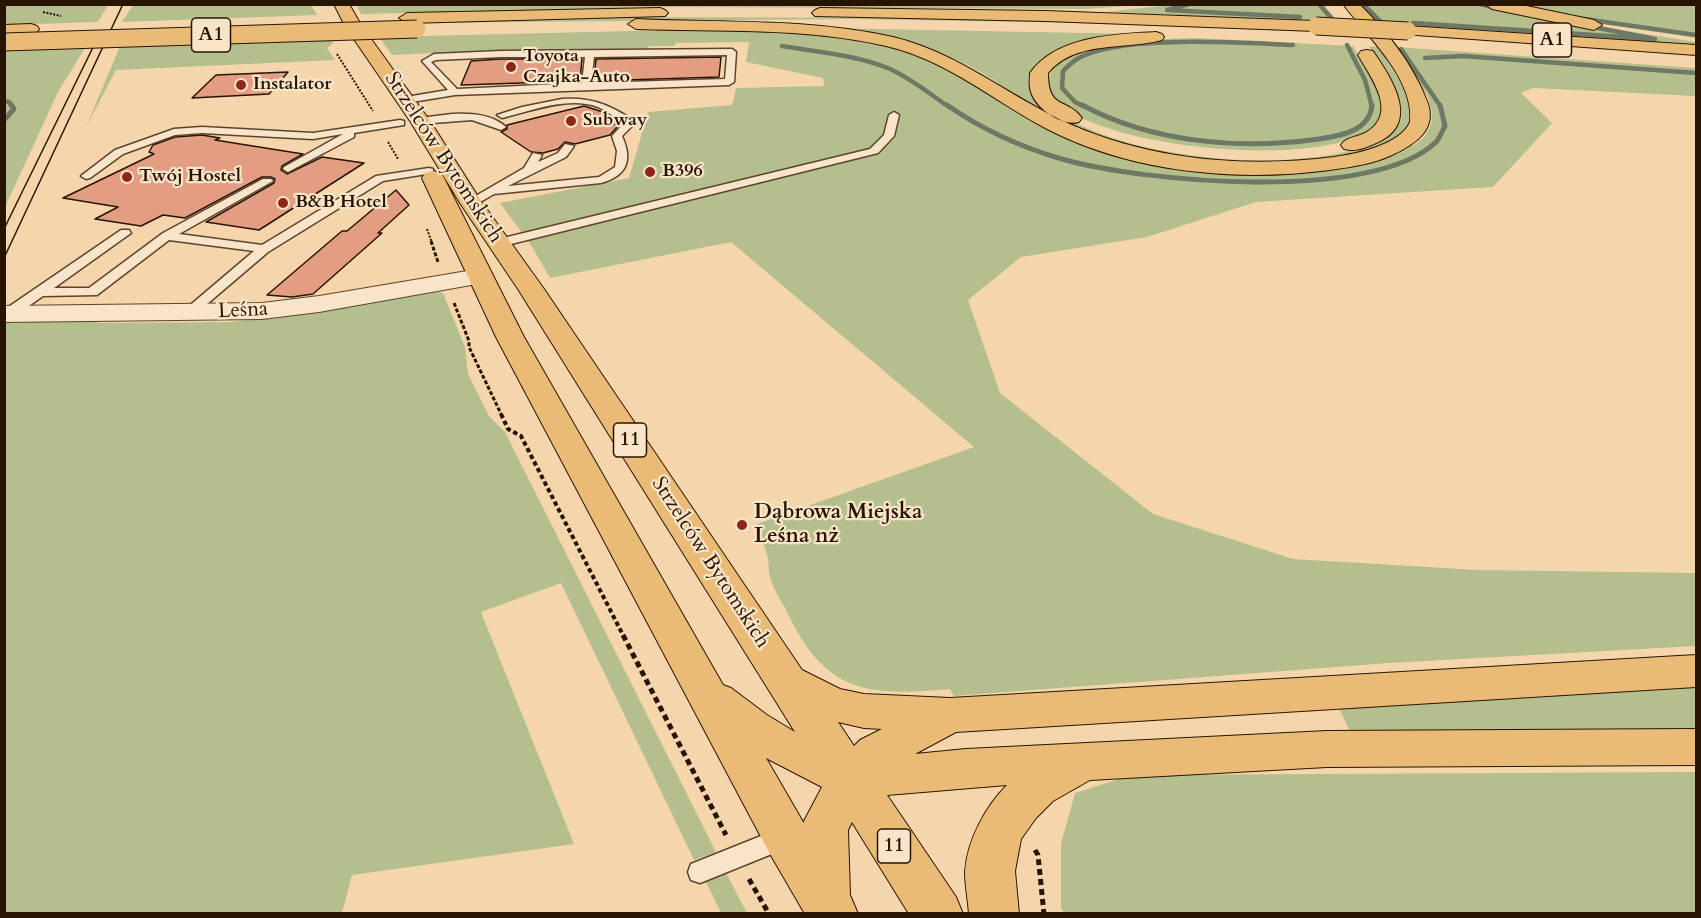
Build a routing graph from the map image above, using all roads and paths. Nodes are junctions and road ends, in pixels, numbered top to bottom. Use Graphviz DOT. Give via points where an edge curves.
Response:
graph roads {
  1 [pos="1164,4"];
  2 [pos="1492,4"];
  3 [pos="1342,7"];
  4 [pos="334,8"];
  5 [pos="782,13"];
  6 [pos="806,13"];
  7 [pos="934,14"];
  8 [pos="412,23"];
  9 [pos="636,24"];
  10 [pos="1606,27"];
  11 [pos="4,30"];
  12 [pos="1624,30"];
  13 [pos="1319,31"];
  14 [pos="1411,36"];
  15 [pos="1696,40"];
  16 [pos="4,42"];
  17 [pos="1696,50"];
  18 [pos="590,54"];
  19 [pos="1696,62"];
  20 [pos="586,86"];
  21 [pos="455,92"];
  22 [pos="406,100"];
  23 [pos="894,114"];
  24 [pos="501,115"];
  25 [pos="474,116"];
  26 [pos="525,121"];
  27 [pos="410,122"];
  28 [pos="501,127"];
  29 [pos="357,130"];
  30 [pos="569,146"];
  31 [pos="537,155"];
  32 [pos="288,169"];
  33 [pos="528,170"];
  34 [pos="429,171"];
  35 [pos="86,176"];
  36 [pos="267,181"];
  37 [pos="482,197"];
  38 [pos="125,233"];
  39 [pos="167,236"];
  40 [pos="499,243"];
  41 [pos="264,249"];
  42 [pos="479,277"];
  43 [pos="40,292"];
  44 [pos="455,305"];
  45 [pos="188,313"];
  46 [pos="6,314"];
  47 [pos="1696,670"];
  48 [pos="786,680"];
  49 [pos="703,689"];
  50 [pos="950,715"];
  51 [pos="1696,747"];
  52 [pos="1085,762"];
  53 [pos="850,779"];
  54 [pos="786,837"];
  55 [pos="1031,845"];
  56 [pos="736,856"];
  57 [pos="700,872"];
  58 [pos="829,907"];
  59 [pos="769,914"];
  60 [pos="938,914"];
  61 [pos="994,914"];
  62 [pos="1044,914"];
  1 -- 7 [label="main road" via="1098,10"];
  2 -- 10 [label="main road"];
  3 -- 9 [label="main road" via="1373,29 1412,89 1422,110 1422,124 1410,137 1385,151 1304,167 1213,165 1105,145 1059,127 953,63 891,42 815,30"];
  3 -- 13 [label="main road" via="1394,107 1391,120 1382,131 1336,149 1243,156 1175,150 1135,141 1084,124 1055,109 1037,81 1040,72 1058,56 1114,40"];
  4 -- 22 [label="main road, Strzelców Bytomskich / 11" via="353,26"];
  4 -- 27 [label="main road, Strzelców Bytomskich / 11"];
  5 -- 8 [label="main road, A1"];
  6 -- 7 [label="main road, A1"];
  7 -- 13 [label="main road, A1"];
  8 -- 9 [label="main road, A1"];
  8 -- 11 [label="main road, A1"];
  8 -- 16 [label="main road, A1, bridge"];
  9 -- 13 [label="main road, A1" via="957,23"];
  12 -- 15 [label="main road"];
  13 -- 14 [label="main road, A1"];
  14 -- 17 [label="main road, A1"];
  14 -- 19 [label="main road, A1"];
  18 -- 20 [label="lane"];
  18 -- 20 [label="lane" via="732,52 729,82"];
  18 -- 21 [label="lane" via="434,57 426,62"];
  20 -- 21 [label="lane"];
  21 -- 22 [label="lane"];
  22 -- 27 [label="main road, Strzelców Bytomskich / 11"];
  23 -- 40 [label="lane" via="889,136 873,152"];
  24 -- 25 [label="lane"];
  24 -- 26 [label="lane"];
  24 -- 37 [label="lane" via="558,103 599,104 627,120 628,125 617,136 623,147 621,169 602,180"];
  25 -- 27 [label="lane"];
  25 -- 28 [label="lane" via="492,120"];
  27 -- 29 [label="lane"];
  27 -- 34 [label="main road, Strzelców Bytomskich / 11"];
  27 -- 37 [label="main road, Strzelców Bytomskich / 11"];
  29 -- 32 [label="lane"];
  29 -- 35 [label="lane" via="293,136 174,132 118,152"];
  30 -- 33 [label="lane" via="562,155"];
  31 -- 33 [label="lane"];
  33 -- 37 [label="lane"];
  34 -- 41 [label="lane" via="380,178"];
  34 -- 42 [label="main road, Strzelców Bytomskich / 11"];
  36 -- 39 [label="lane"];
  37 -- 40 [label="main road, Strzelców Bytomskich / 11"];
  38 -- 43 [label="lane"];
  39 -- 41 [label="lane"];
  39 -- 43 [label="lane" via="92,292"];
  40 -- 48 [label="main road, Strzelców Bytomskich / 11"];
  41 -- 45 [label="lane"];
  42 -- 45 [label="street, Leśna" via="276,310"];
  42 -- 49 [label="main road, Strzelców Bytomskich / 11"];
  43 -- 46 [label="lane"];
  44 -- 56 [label="path" via="469,346 508,429 521,436"];
  45 -- 46 [label="street, Leśna"];
  47 -- 50 [label="main road"];
  48 -- 50 [label="main road" via="842,707"];
  48 -- 53 [label="main road, Strzelców Bytomskich / 11"];
  49 -- 53 [label="main road" via="752,728"];
  49 -- 54 [label="main road, Strzelców Bytomskich / 11"];
  50 -- 53 [label="main road" via="876,753"];
  51 -- 52 [label="main road" via="1328,749"];
  52 -- 53 [label="main road"];
  52 -- 61 [label="main road" via="1038,785 1018,804 1002,829 990,871"];
  53 -- 58 [label="main road" via="824,829"];
  53 -- 60 [label="main road, Strzelców Bytomskich / 11"];
  54 -- 56 [label="lane"];
  54 -- 58 [label="main road, Strzelców Bytomskich / 11"];
  55 -- 62 [label="path" via="1038,855"];
  56 -- 57 [label="lane"];
  56 -- 59 [label="path"];
}
